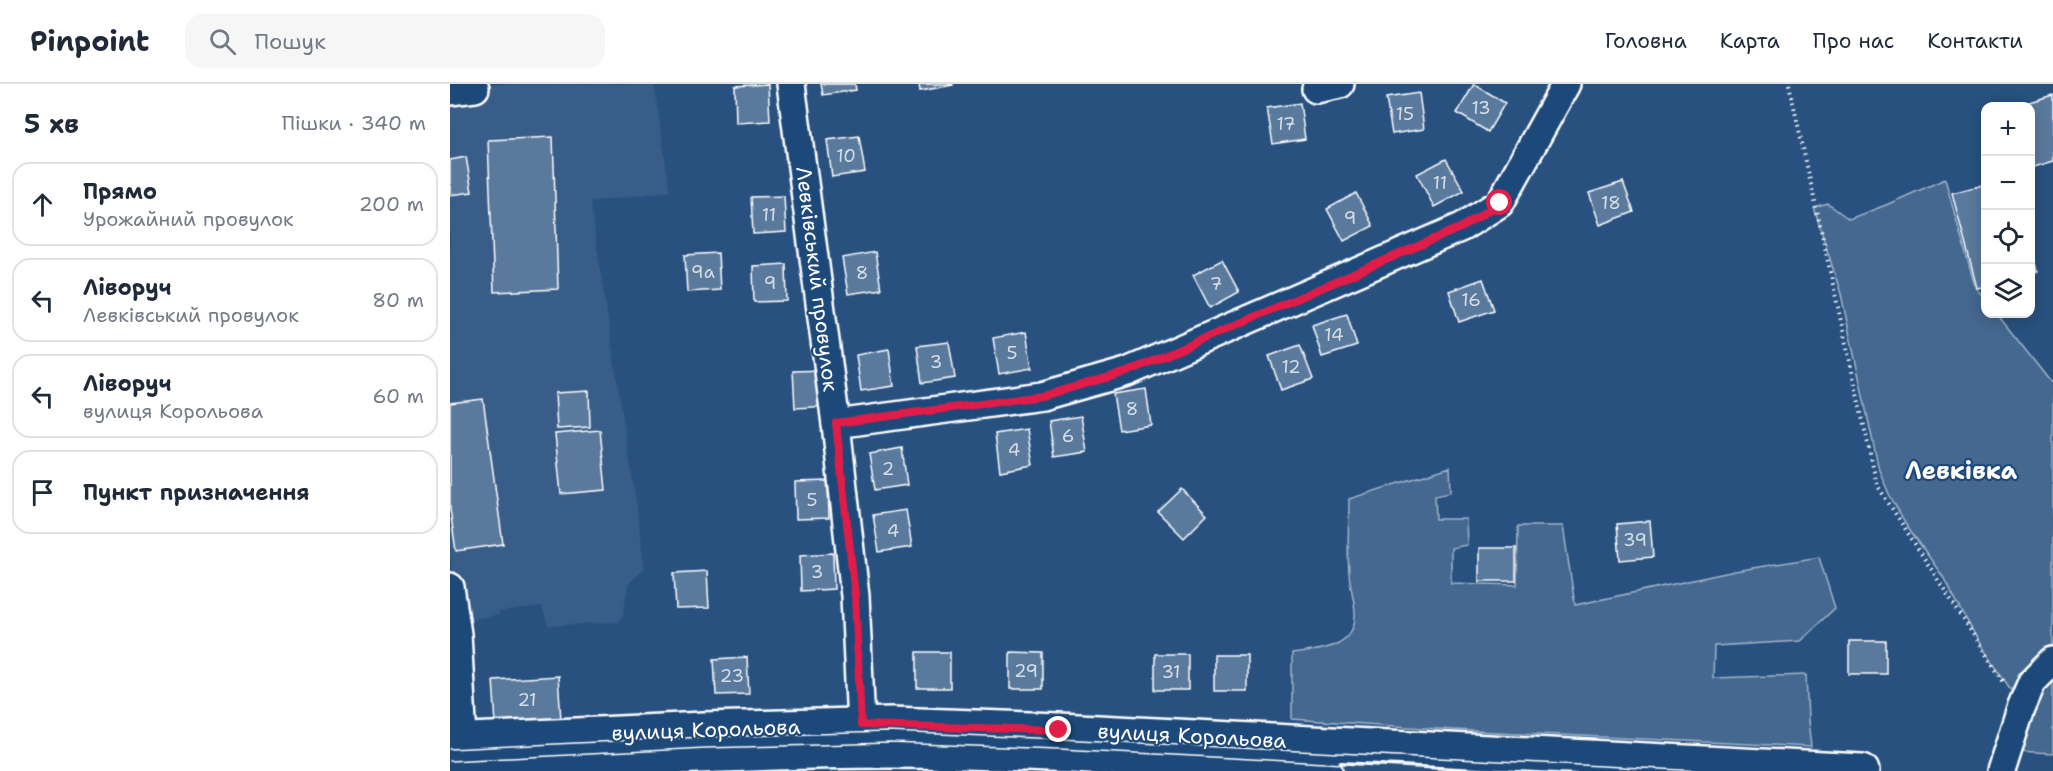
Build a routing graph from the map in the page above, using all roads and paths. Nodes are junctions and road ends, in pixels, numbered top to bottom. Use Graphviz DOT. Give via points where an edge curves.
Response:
graph roads {
  1 [pos="791,84"];
  2 [pos="1566,84"];
  3 [pos="1789,84"];
  4 [pos="836,423"];
  5 [pos="450,586"];
  6 [pos="2053,661"];
  7 [pos="2021,708"];
  8 [pos="861,725"];
  9 [pos="456,741"];
  10 [pos="708,752"];
  11 [pos="450,770"];
  12 [pos="1325,771"];
  13 [pos="1862,771"];
  14 [pos="2001,771"];
  1 -- 4 [label="street, Левківський провулок"];
  2 -- 4 [label="street" via="1500,203 1462,227 1127,372 1042,396"];
  3 -- 7 [label="path" via="1877,485"];
  4 -- 8 [label="street, Левківський провулок" via="855,596"];
  5 -- 9 [label="street" via="457,634"];
  6 -- 7 [label="street" via="2032,682"];
  7 -- 14 [label="street"];
  8 -- 10 [label="main road, вулиця Корольова"];
  8 -- 13 [label="main road, вулиця Корольова" via="1059,730"];
  9 -- 10 [label="main road, вулиця Корольова"];
  10 -- 11 [label="main road, вулиця Корольова"];
  10 -- 12 [label="main road, вулиця Корольова" via="929,752"];
}
